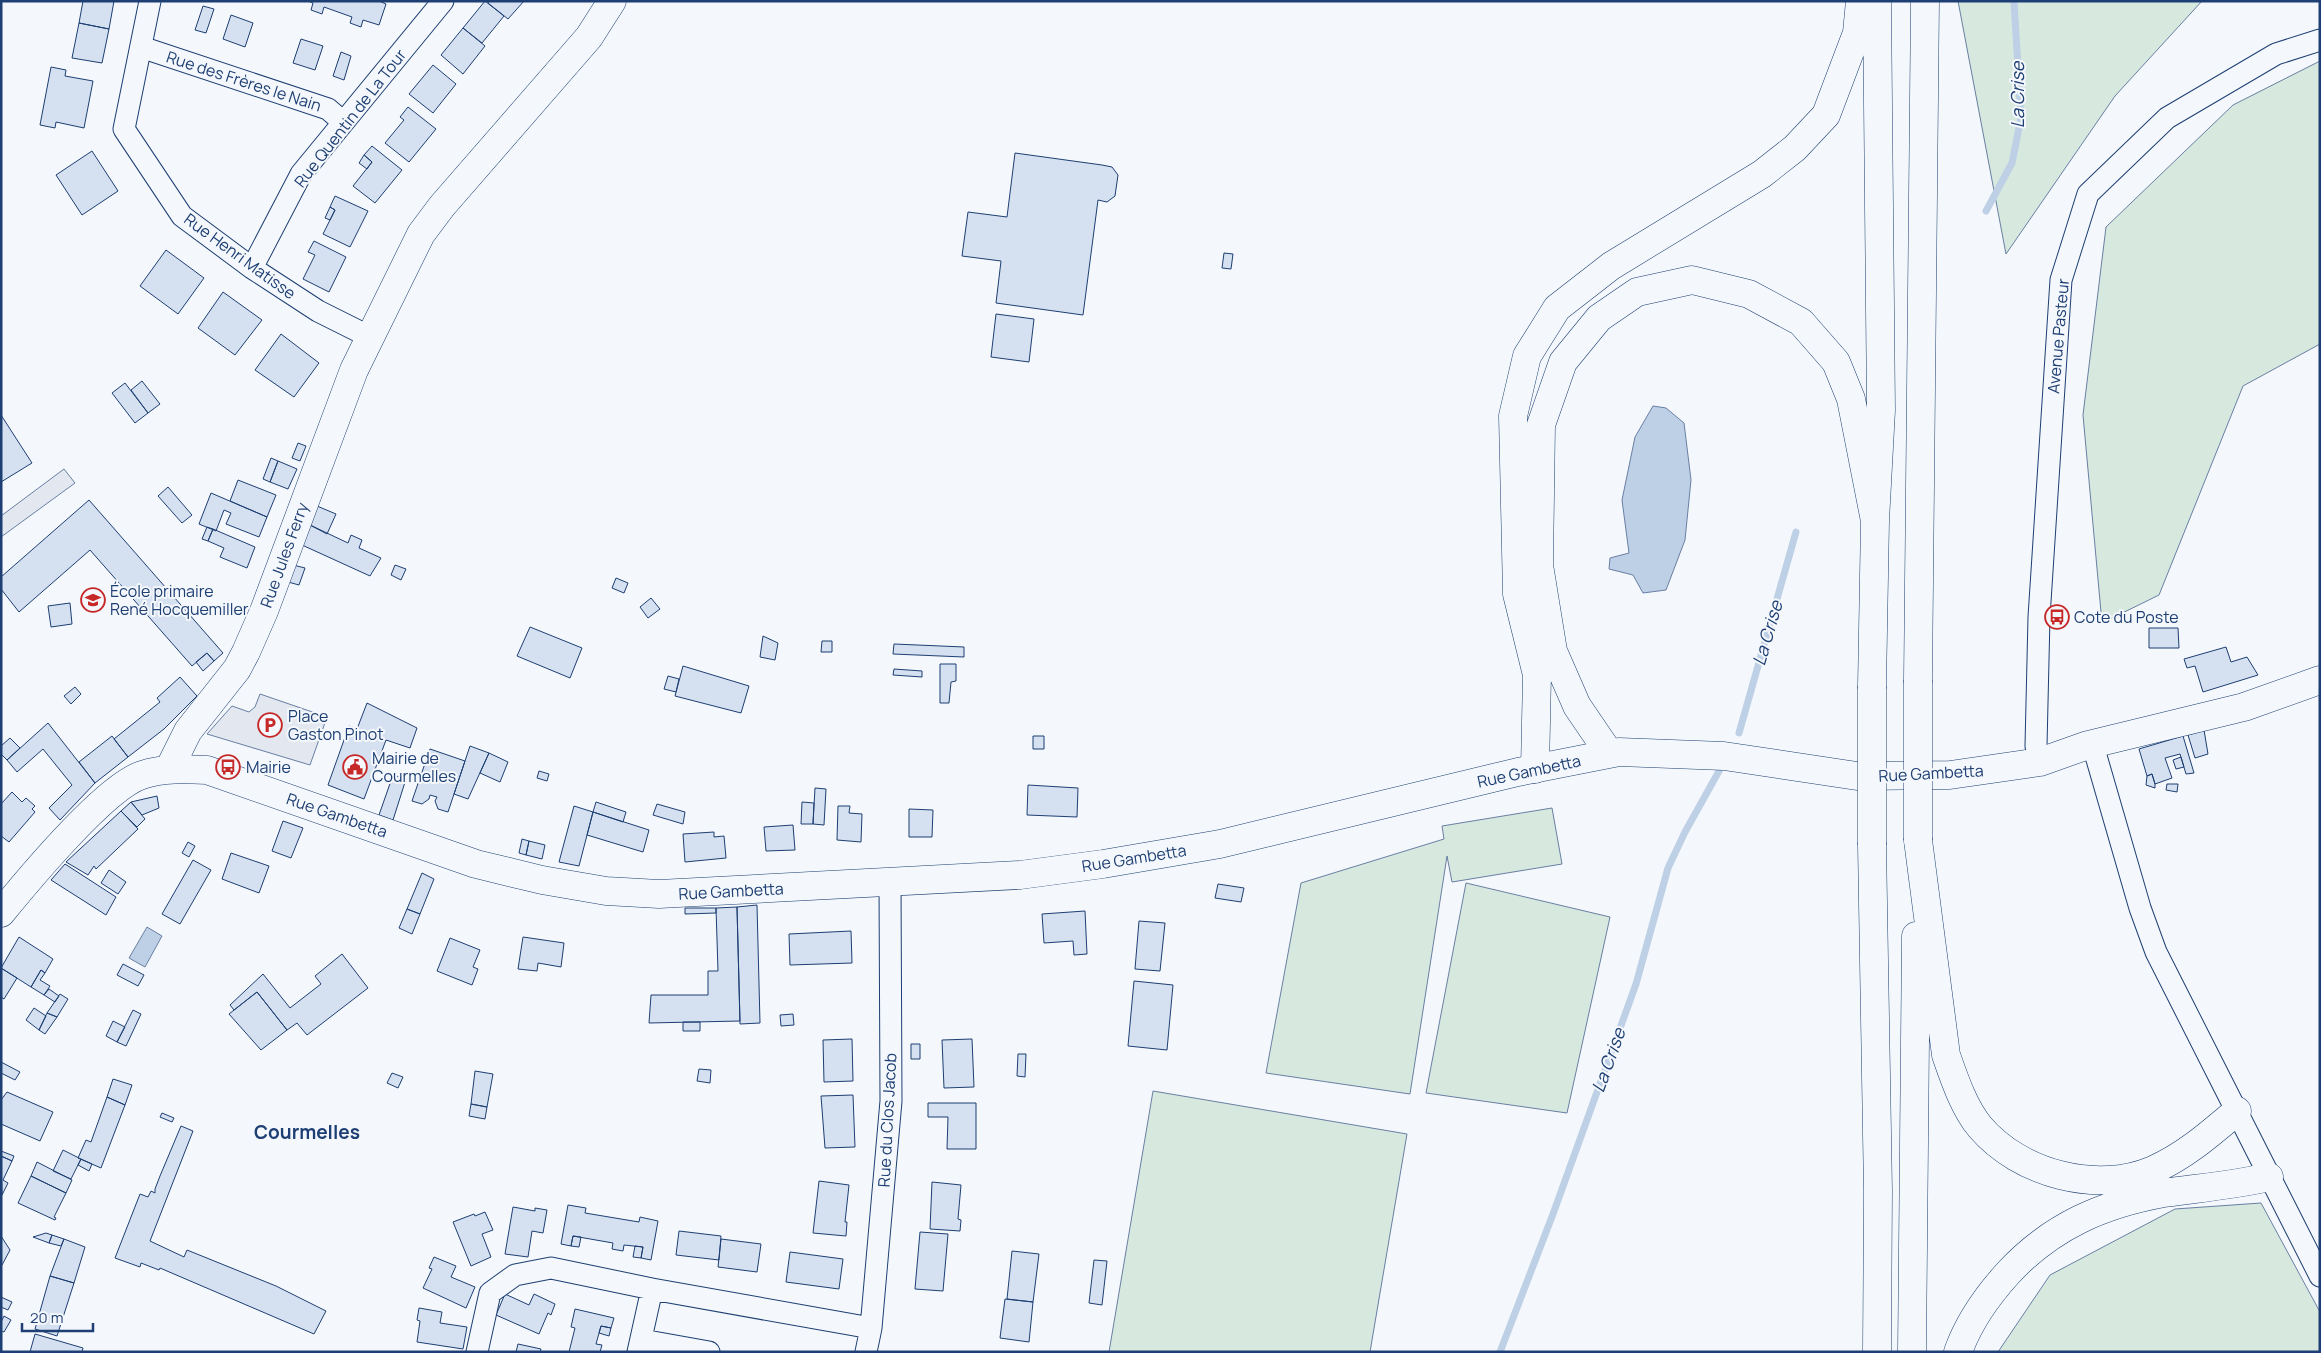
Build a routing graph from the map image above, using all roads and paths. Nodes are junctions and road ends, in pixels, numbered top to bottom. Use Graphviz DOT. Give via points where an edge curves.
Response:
graph roads {
  1 [pos="150,1"];
  2 [pos="443,1"];
  3 [pos="612,1"];
  4 [pos="1860,1"];
  5 [pos="1877,1"];
  6 [pos="1925,1"];
  7 [pos="2320,40"];
  8 [pos="140,47"];
  9 [pos="343,122"];
  10 [pos="252,268"];
  11 [pos="370,337"];
  12 [pos="1875,521"];
  13 [pos="2320,680"];
  14 [pos="2088,745"];
  15 [pos="1609,754"];
  16 [pos="2040,762"];
  17 [pos="169,769"];
  18 [pos="1535,769"];
  19 [pos="1918,840"];
  20 [pos="890,882"];
  21 [pos="1,913"];
  22 [pos="2237,1112"];
  23 [pos="2269,1177"];
  24 [pos="2320,1276"];
  25 [pos="652,1289"];
  26 [pos="871,1328"];
  27 [pos="640,1346"];
  28 [pos="476,1352"];
  29 [pos="709,1352"];
  30 [pos="866,1352"];
  31 [pos="1877,1352"];
  32 [pos="1912,1352"];
  33 [pos="1958,1352"];
  1 -- 8 [label="street, Rue Henri Matisse"];
  2 -- 9 [label="street, Rue Quentin de La Tour"];
  3 -- 11 [label="main road, Rue Jules Ferry" via="589,37 421,234"];
  4 -- 18 [label="main road" via="1857,33 1826,114 1795,148 1762,174 1611,266 1557,308 1526,356 1514,416 1517,594 1537,675"];
  5 -- 12 [label="main road" via="1881,410"];
  6 -- 19 [label="main road, bridge"];
  7 -- 16 [label="street, Avenue Pasteur" via="2276,54 2167,118 2088,194 2061,280 2038,617 2036,746"];
  8 -- 9 [label="street, Rue des Frères le Nain" via="328,109"];
  8 -- 10 [label="street, Rue Henri Matisse" via="124,129 182,216"];
  9 -- 10 [label="street, Rue Quentin de La Tour" via="301,174"];
  10 -- 11 [label="street, Rue Henri Matisse" via="318,311"];
  11 -- 17 [label="main road, Rue Jules Ferry" via="354,370 264,610 242,660 188,731"];
  12 -- 15 [label="main road" via="1851,400 1836,362 1800,322 1748,294 1692,280 1637,292 1600,318 1563,362 1541,425 1539,565 1553,651 1577,706"];
  12 -- 31 [label="main road, bridge" via="1872,845 1878,1191"];
  13 -- 14 [label="main road, Rue Gambetta" via="2244,707"];
  14 -- 16 [label="main road, Rue Gambetta"];
  14 -- 22 [label="street" via="2096,756 2156,952"];
  15 -- 16 [label="main road, Rue Gambetta" via="1724,756 1857,776 1950,775"];
  15 -- 18 [label="main road, Rue Gambetta"];
  17 -- 20 [label="main road, Rue Gambetta" via="207,770 476,864 606,891 659,894"];
  17 -- 21 [label="main road, Rue Gambetta" via="141,776 118,788 79,826"];
  18 -- 20 [label="main road, Rue Gambetta" via="1220,844 1125,861 1020,875"];
  19 -- 22 [label="main road" via="1946,1055 1953,1076 1980,1126 2004,1149 2032,1165 2060,1174 2116,1180 2152,1170 2184,1154"];
  19 -- 32 [label="main road"];
  20 -- 26 [label="street, Rue du Clos Jacob" via="891,1101"];
  22 -- 23 [label="street"];
  23 -- 24 [label="street"];
  23 -- 33 [label="main road" via="2123,1202 2055,1232 2025,1255 1998,1284 1976,1314"];
  25 -- 26 [label="street"];
  25 -- 27 [label="street"];
  25 -- 28 [label="street" via="551,1268 515,1275 490,1294"];
  26 -- 30 [label="street, Rue du Clos Jacob"];
  27 -- 29 [label="street"];
}
